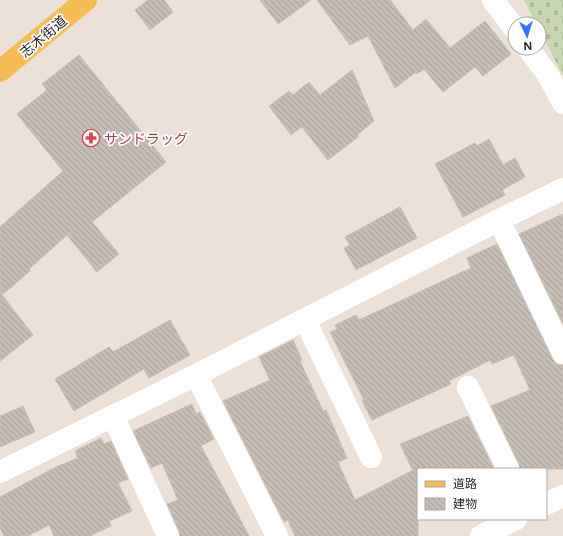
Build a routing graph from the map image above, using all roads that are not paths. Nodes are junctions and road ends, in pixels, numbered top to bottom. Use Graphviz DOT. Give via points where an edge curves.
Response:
graph roads {
  1 [pos="86,0"];
  2 [pos="493,0"];
  3 [pos="507,18"];
  4 [pos="534,56"];
  5 [pos="0,71"];
  6 [pos="563,103"];
  7 [pos="563,189"];
  8 [pos="499,220"];
  9 [pos="305,320"];
  10 [pos="563,353"];
  11 [pos="196,375"];
  12 [pos="468,387"];
  13 [pos="113,416"];
  14 [pos="371,457"];
  15 [pos="508,468"];
  16 [pos="0,472"];
  17 [pos="563,496"];
  18 [pos="547,504"];
  19 [pos="514,520"];
  20 [pos="168,536"];
  21 [pos="277,536"];
  22 [pos="482,536"];
  1 -- 5 [label="main road, 志木街道"];
  2 -- 3 [label="street"];
  4 -- 6 [label="street"];
  7 -- 8 [label="street"];
  8 -- 9 [label="street"];
  8 -- 10 [label="street"];
  9 -- 11 [label="street"];
  9 -- 14 [label="street"];
  11 -- 13 [label="street"];
  11 -- 21 [label="street"];
  12 -- 15 [label="street"];
  13 -- 16 [label="street"];
  13 -- 20 [label="street"];
  17 -- 18 [label="street"];
  19 -- 22 [label="street"];
}
